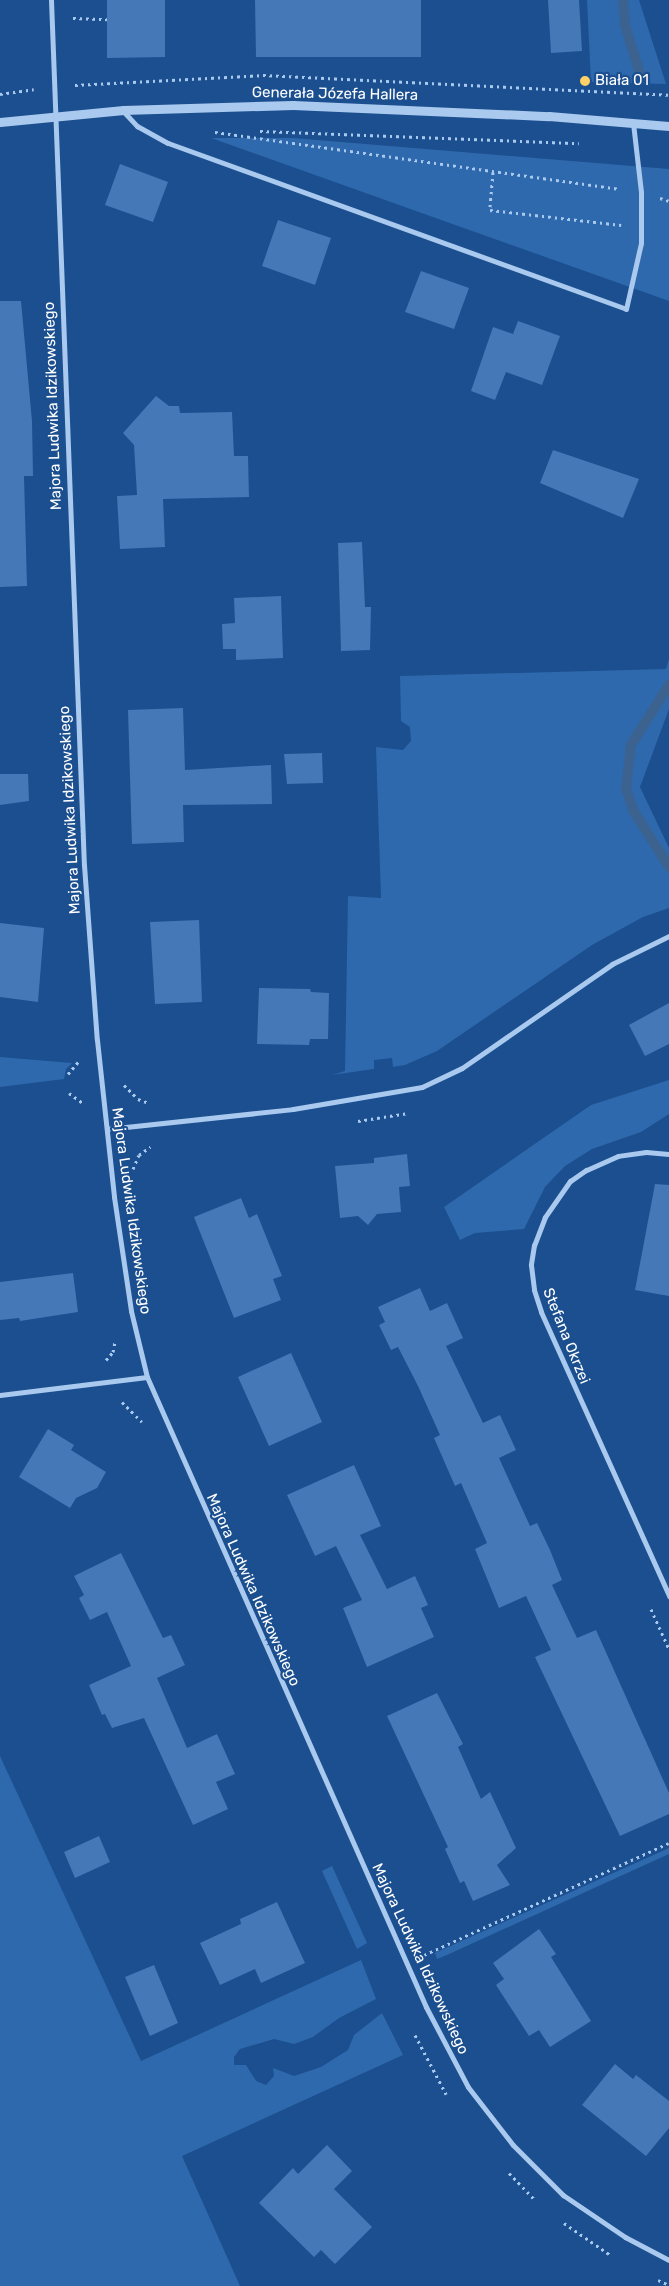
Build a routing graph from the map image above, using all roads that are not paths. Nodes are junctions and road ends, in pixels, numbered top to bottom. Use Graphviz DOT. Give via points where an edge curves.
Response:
graph roads {
  1 [pos="51,0"];
  2 [pos="123,110"];
  3 [pos="56,115"];
  4 [pos="0,122"];
  5 [pos="633,123"];
  6 [pos="669,126"];
  7 [pos="669,936"];
  8 [pos="107,1129"];
  9 [pos="669,1154"];
  10 [pos="147,1378"];
  11 [pos="0,1395"];
  12 [pos="669,1596"];
  13 [pos="669,2260"];
  1 -- 3 [label="street, Majora Ludwika Idzikowskiego"];
  2 -- 3 [label="street, Generała Józefa Hallera"];
  2 -- 5 [label="street, Generała Józefa Hallera" via="346,106"];
  2 -- 5 [label="street" via="137,126 168,143 626,309 636,278 641,228 641,192"];
  3 -- 4 [label="street, Generała Józefa Hallera"];
  3 -- 8 [label="street, Majora Ludwika Idzikowskiego" via="84,865"];
  5 -- 6 [label="street, Generała Józefa Hallera"];
  7 -- 8 [label="street" via="612,964 456,1072 422,1088 293,1109"];
  8 -- 10 [label="street, Majora Ludwika Idzikowskiego" via="126,1283"];
  9 -- 12 [label="street, Stefana Okrzei" via="646,1152 618,1156 570,1181 541,1226 534,1245 531,1270 540,1312"];
  10 -- 11 [label="street"];
  10 -- 13 [label="street, Majora Ludwika Idzikowskiego" via="426,2007 468,2087 518,2150 563,2195 625,2237"];
}
